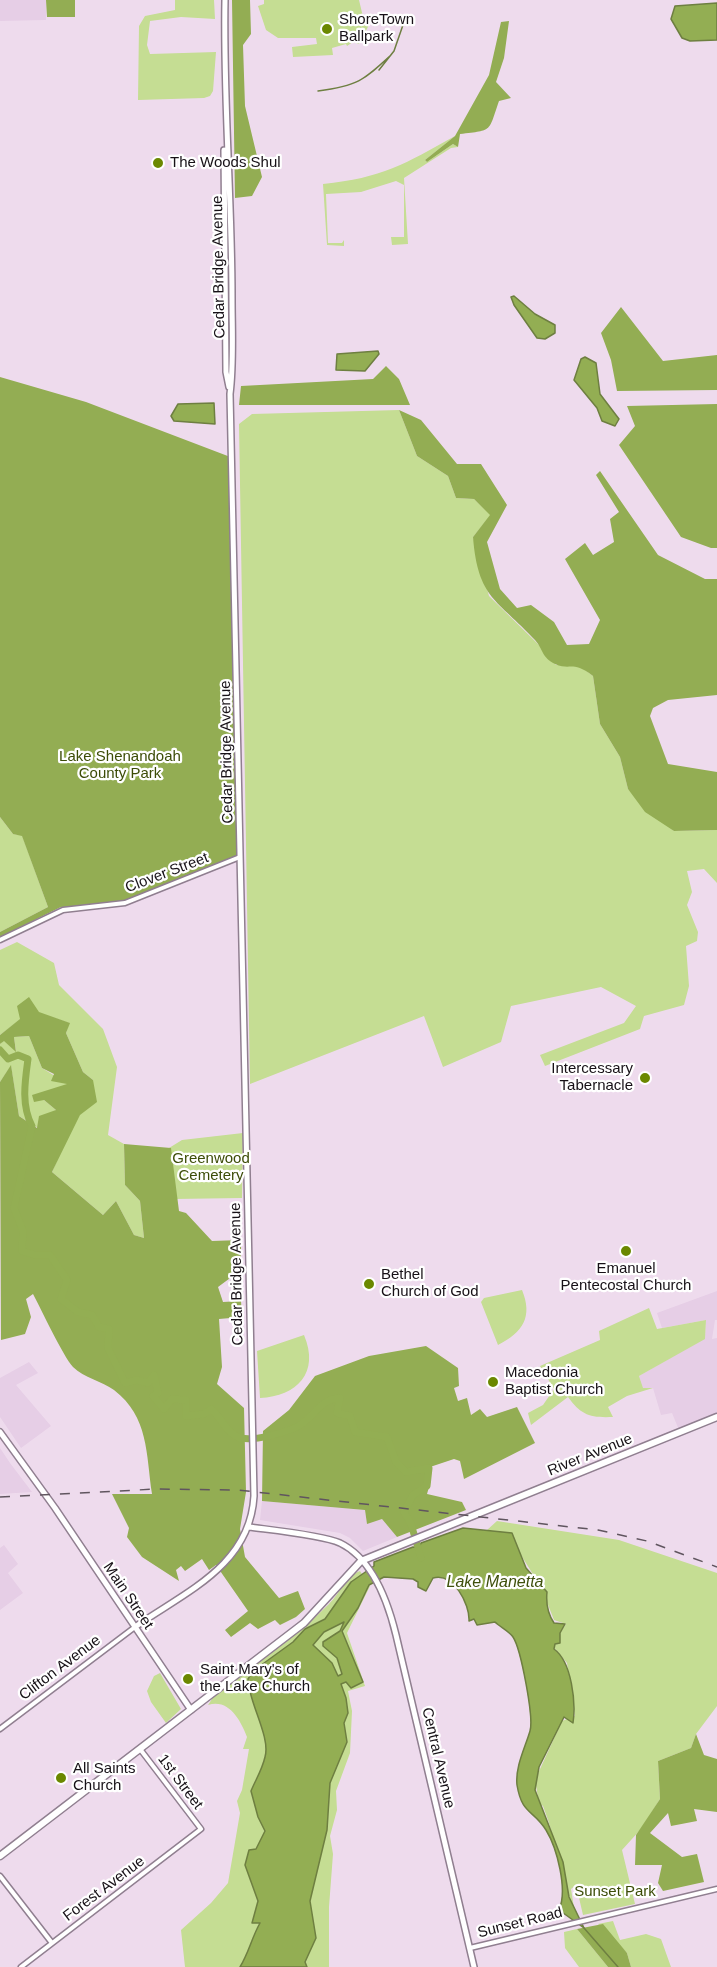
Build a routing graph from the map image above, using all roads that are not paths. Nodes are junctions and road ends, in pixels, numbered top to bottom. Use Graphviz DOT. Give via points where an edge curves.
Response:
graph roads {
  1 [pos="224,0"];
  2 [pos="241,857"];
  3 [pos="0,940"];
  4 [pos="717,1417"];
  5 [pos="0,1432"];
  6 [pos="249,1527"];
  7 [pos="362,1562"];
  8 [pos="135,1627"];
  9 [pos="191,1710"];
  10 [pos="0,1729"];
  11 [pos="140,1749"];
  12 [pos="201,1829"];
  13 [pos="0,1856"];
  14 [pos="0,1876"];
  15 [pos="717,1888"];
  16 [pos="52,1943"];
  17 [pos="469,1948"];
  18 [pos="21,1967"];
  19 [pos="474,1967"];
  1 -- 2 [label="main road, Cedar Bridge Avenue" via="226,372 230,394"];
  2 -- 3 [label="street, Clover Street" via="125,903 63,910"];
  2 -- 6 [label="main road, Cedar Bridge Avenue" via="254,1491"];
  4 -- 7 [label="highway, River Avenue"];
  5 -- 8 [label="main road, Main Street"];
  6 -- 7 [label="main road, Central Avenue" via="338,1542"];
  6 -- 8 [label="main road" via="220,1569"];
  7 -- 9 [label="highway" via="304,1623"];
  7 -- 17 [label="main road, Central Avenue" via="379,1584 394,1625"];
  8 -- 9 [label="main road, Main Street"];
  8 -- 10 [label="street, Clifton Avenue"];
  9 -- 11 [label="highway"];
  11 -- 12 [label="street, 1st Street"];
  11 -- 13 [label="highway"];
  12 -- 16 [label="street, Forest Avenue"];
  14 -- 16 [label="street"];
  15 -- 17 [label="street, Sunset Road"];
  16 -- 18 [label="street, Forest Avenue"];
  17 -- 19 [label="main road, Central Avenue"];
}
